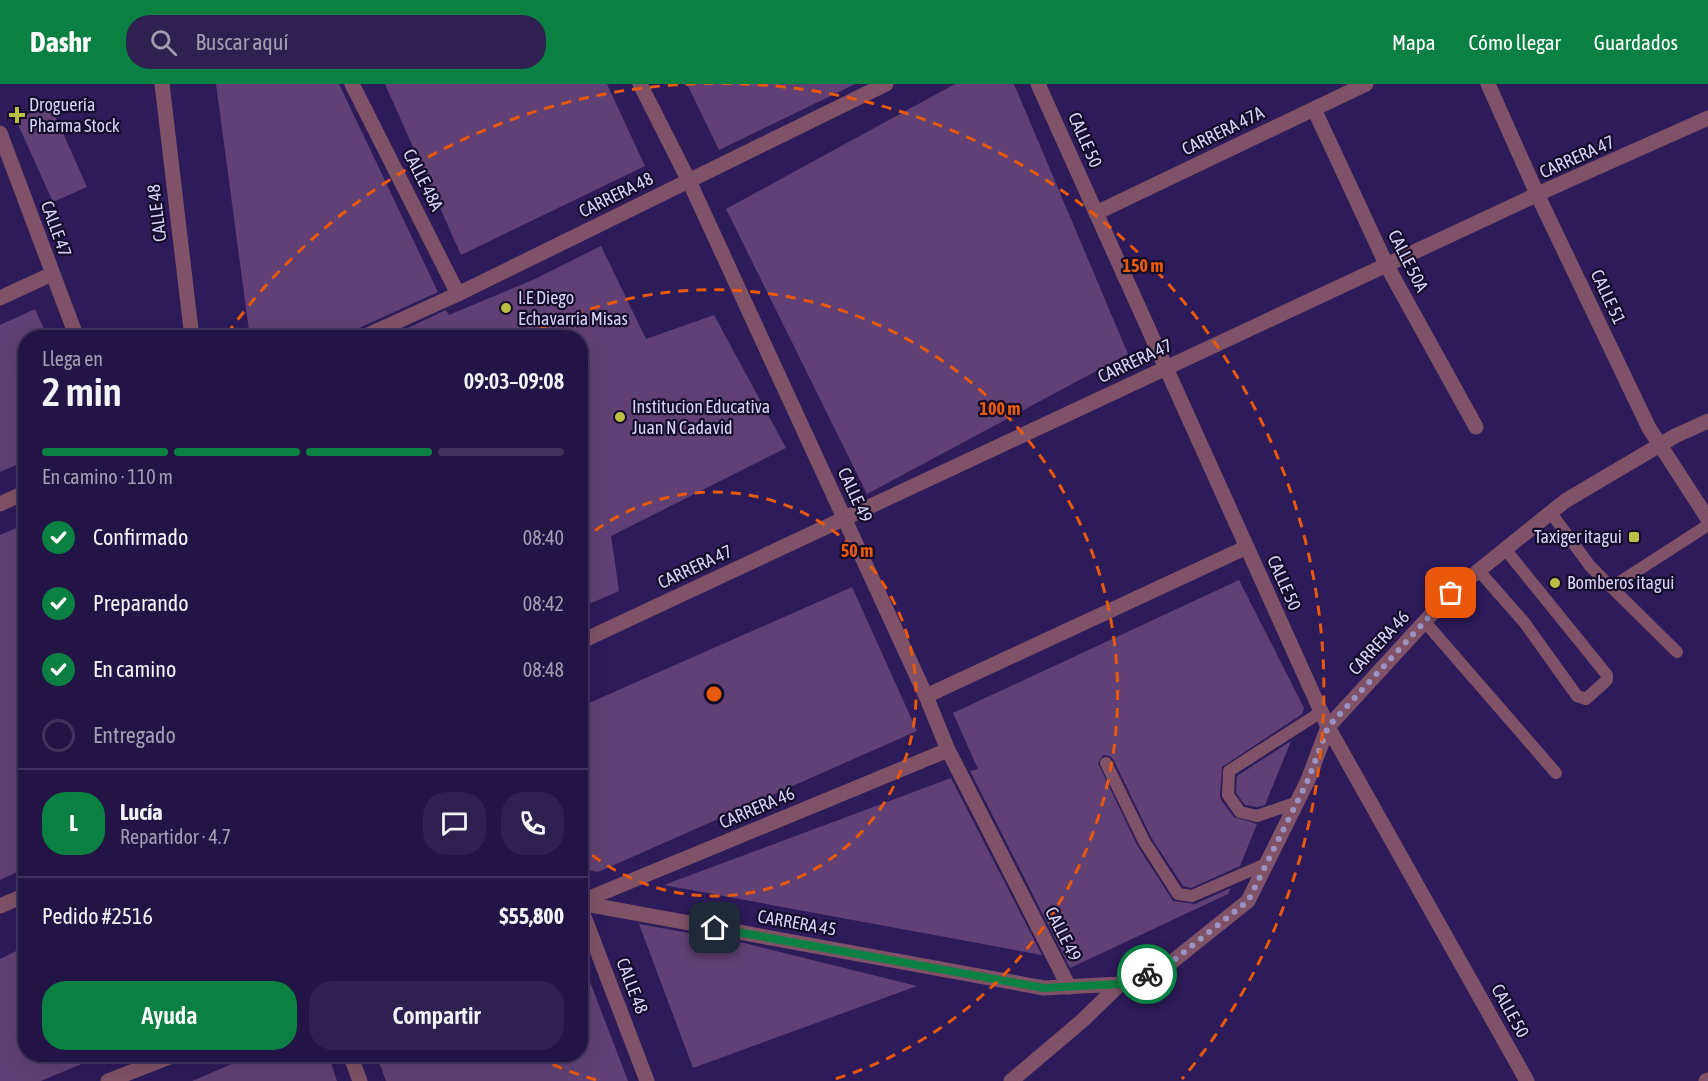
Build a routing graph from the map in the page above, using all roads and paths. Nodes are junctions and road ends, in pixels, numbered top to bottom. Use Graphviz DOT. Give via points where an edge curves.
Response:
graph roads {
  1 [pos="162,84"];
  2 [pos="352,84"];
  3 [pos="640,84"];
  4 [pos="886,84"];
  5 [pos="1038,84"];
  6 [pos="1366,84"];
  7 [pos="1488,84"];
  8 [pos="1314,109"];
  9 [pos="1708,118"];
  10 [pos="0,134"];
  11 [pos="689,181"];
  12 [pos="1538,196"];
  13 [pos="1096,213"];
  14 [pos="1387,266"];
  15 [pos="52,274"];
  16 [pos="458,294"];
  17 [pos="0,298"];
  18 [pos="74,330"];
  19 [pos="191,330"];
  20 [pos="379,330"];
  21 [pos="1166,368"];
  22 [pos="1708,421"];
  23 [pos="1476,427"];
  24 [pos="1659,446"];
  25 [pos="18,496"];
  26 [pos="0,504"];
  27 [pos="1551,513"];
  28 [pos="845,519"];
  29 [pos="1708,519"];
  30 [pos="1708,525"];
  31 [pos="1247,547"];
  32 [pos="1505,549"];
  33 [pos="1479,571"];
  34 [pos="1611,587"];
  35 [pos="1425,622"];
  36 [pos="588,638"];
  37 [pos="1677,652"];
  38 [pos="926,696"];
  39 [pos="1321,712"];
  40 [pos="1328,727"];
  41 [pos="948,750"];
  42 [pos="1106,764"];
  43 [pos="1556,773"];
  44 [pos="1298,802"];
  45 [pos="1268,863"];
  46 [pos="18,898"];
  47 [pos="588,901"];
  48 [pos="588,905"];
  49 [pos="0,906"];
  50 [pos="588,925"];
  51 [pos="1120,984"];
  52 [pos="1069,987"];
  53 [pos="157,1062"];
  54 [pos="353,1062"];
  55 [pos="108,1081"];
  56 [pos="360,1081"];
  57 [pos="647,1081"];
  58 [pos="1011,1081"];
  59 [pos="1527,1081"];
  1 -- 19 [label="street, CALLE 48"];
  2 -- 16 [label="street, CALLE 48A"];
  3 -- 11 [label="street, CALLE 49"];
  4 -- 11 [label="street, CARRERA 48"];
  5 -- 13 [label="street, CALLE 50"];
  6 -- 8 [label="street, CARRERA 47A"];
  7 -- 12 [label="street, CALLE 51"];
  8 -- 13 [label="street, CARRERA 47A"];
  8 -- 14 [label="street, CALLE 50A"];
  9 -- 12 [label="street, CARRERA 47"];
  10 -- 15 [label="street, CALLE 47"];
  11 -- 16 [label="street, CARRERA 48"];
  11 -- 28 [label="street, CALLE 49"];
  12 -- 14 [label="street, CARRERA 47"];
  12 -- 24 [label="street, CALLE 51"];
  13 -- 21 [label="street, CALLE 50"];
  14 -- 21 [label="street, CARRERA 47"];
  14 -- 23 [label="street, CALLE 50A"];
  15 -- 17 [label="street"];
  15 -- 18 [label="street, CALLE 47"];
  16 -- 20 [label="street, CARRERA 48"];
  21 -- 28 [label="street, CARRERA 47"];
  21 -- 31 [label="street, CALLE 50"];
  22 -- 24 [label="street, CARRERA 46"];
  24 -- 27 [label="street, CARRERA 46"];
  24 -- 29 [label="street, CALLE 51"];
  25 -- 26 [label="street"];
  27 -- 32 [label="street, CARRERA 46"];
  27 -- 34 [label="lane" via="1590,566"];
  28 -- 36 [label="street, CARRERA 47"];
  28 -- 38 [label="street, CALLE 49"];
  30 -- 34 [label="lane"];
  31 -- 38 [label="street"];
  31 -- 39 [label="street, CALLE 50"];
  32 -- 33 [label="street, CARRERA 46"];
  32 -- 33 [label="lane" via="1608,675 1586,699 1577,696 1524,622"];
  33 -- 35 [label="street, CARRERA 46" via="1451,593"];
  34 -- 37 [label="lane"];
  35 -- 40 [label="street, CARRERA 46"];
  35 -- 43 [label="lane"];
  38 -- 41 [label="street, CALLE 49"];
  39 -- 40 [label="street, CALLE 50"];
  39 -- 44 [label="lane" via="1229,771 1228,795 1240,812 1257,816"];
  40 -- 44 [label="street, CARRERA 46"];
  40 -- 59 [label="street, CALLE 50"];
  41 -- 47 [label="street, CARRERA 46"];
  41 -- 52 [label="street, CALLE 49"];
  42 -- 45 [label="lane" via="1144,841 1178,894 1192,896"];
  44 -- 45 [label="street, CARRERA 46"];
  45 -- 51 [label="street, CARRERA 46" via="1248,901 1168,965"];
  46 -- 49 [label="street"];
  48 -- 52 [label="street, CARRERA 45" via="1007,982 1044,988"];
  50 -- 57 [label="street, CALLE 48"];
  51 -- 52 [label="street, CARRERA 45"];
  51 -- 58 [label="street"];
  53 -- 55 [label="street"];
  54 -- 56 [label="street"];
}
